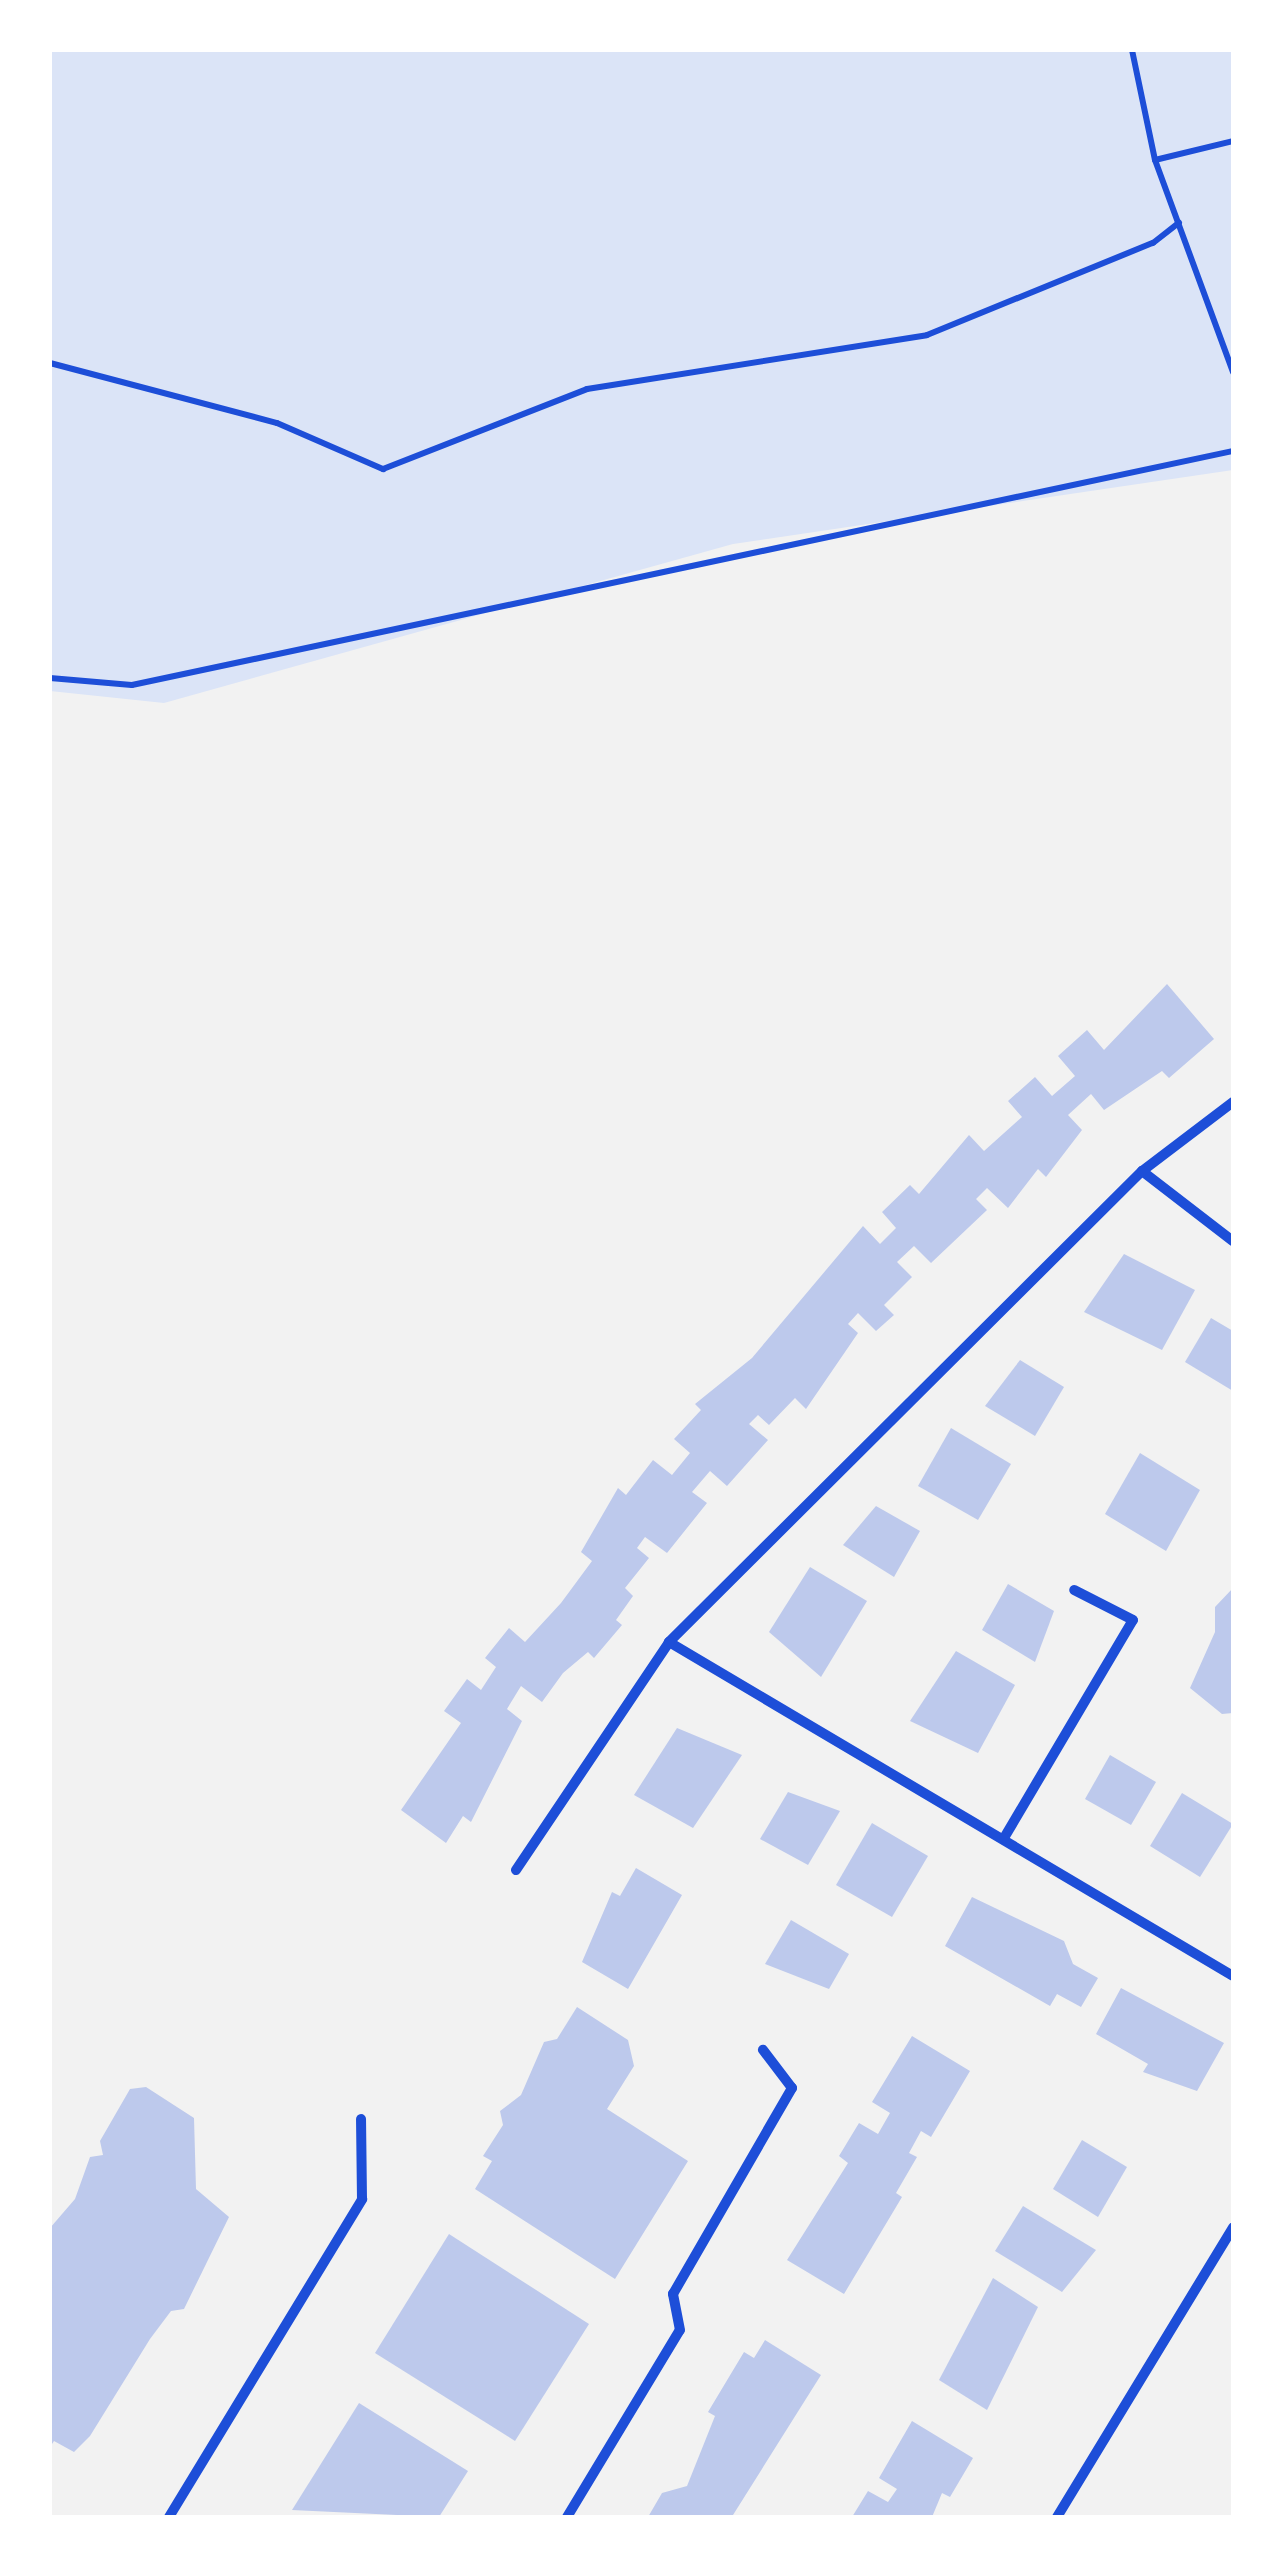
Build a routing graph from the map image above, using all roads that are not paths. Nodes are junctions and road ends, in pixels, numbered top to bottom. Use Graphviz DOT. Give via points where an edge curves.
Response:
graph roads {
  1 [pos="1233,1102"];
  2 [pos="1142,1171"];
  3 [pos="1233,1241"];
  4 [pos="1074,1590"];
  5 [pos="670,1642"];
  6 [pos="1004,1838"];
  7 [pos="516,1870"];
  8 [pos="1233,1976"];
  9 [pos="763,2050"];
  10 [pos="361,2119"];
  11 [pos="1233,2226"];
  12 [pos="169,2517"];
  13 [pos="567,2517"];
  14 [pos="1057,2517"];
  1 -- 2 [label="street"];
  2 -- 3 [label="street"];
  2 -- 5 [label="street"];
  4 -- 6 [label="street" via="1132,1620"];
  5 -- 6 [label="street"];
  5 -- 7 [label="street"];
  6 -- 8 [label="street"];
  9 -- 13 [label="street" via="792,2088 673,2294 680,2330"];
  10 -- 12 [label="street" via="362,2200"];
  11 -- 14 [label="street"];
}
